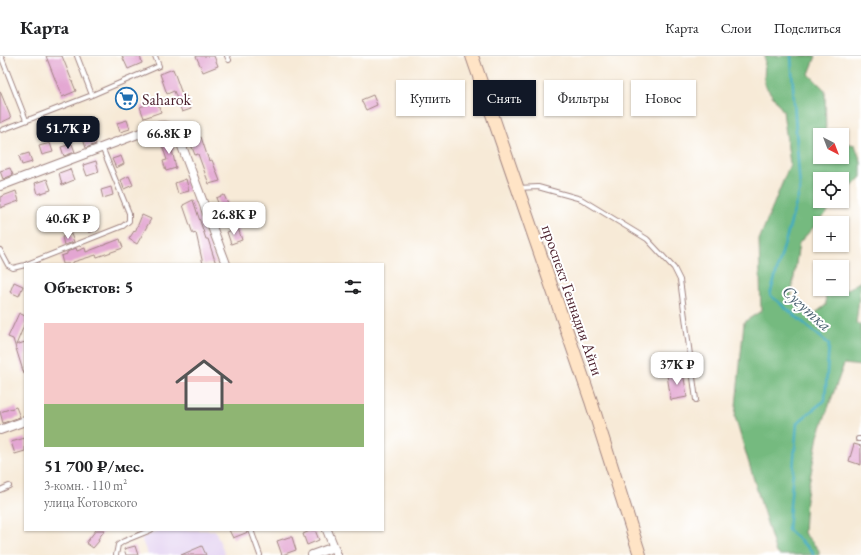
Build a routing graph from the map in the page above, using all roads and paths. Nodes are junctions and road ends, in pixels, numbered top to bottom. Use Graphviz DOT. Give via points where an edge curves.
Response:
graph roads {
  1 [pos="1,56"];
  2 [pos="77,56"];
  3 [pos="155,56"];
  4 [pos="465,56"];
  5 [pos="472,56"];
  6 [pos="92,95"];
  7 [pos="26,120"];
  8 [pos="2,130"];
  9 [pos="102,147"];
  10 [pos="0,186"];
  11 [pos="517,188"];
  12 [pos="0,250"];
  13 [pos="29,263"];
  14 [pos="226,263"];
  15 [pos="24,265"];
  16 [pos="696,400"];
  17 [pos="24,421"];
  18 [pos="0,430"];
  19 [pos="9,486"];
  20 [pos="0,490"];
  21 [pos="149,531"];
  22 [pos="251,531"];
  23 [pos="328,531"];
  24 [pos="336,551"];
  25 [pos="634,554"];
  26 [pos="116,555"];
  27 [pos="260,555"];
  28 [pos="312,555"];
  1 -- 7 [label="lane"];
  2 -- 6 [label="lane"];
  3 -- 6 [label="lane" via="159,66"];
  4 -- 25 [label="main road, проспект Геннадия Айги"];
  5 -- 11 [label="main road, проспект Геннадия Айги"];
  6 -- 7 [label="lane"];
  7 -- 8 [label="lane"];
  9 -- 10 [label="street"];
  9 -- 13 [label="lane" via="129,213 129,221 123,226"];
  9 -- 14 [label="street" via="159,126 171,127 180,141"];
  11 -- 16 [label="lane" via="538,187 581,199 647,239 674,268 680,280"];
  11 -- 25 [label="main road, проспект Геннадия Айги" via="591,401"];
  12 -- 15 [label="lane" via="8,264 14,268"];
  17 -- 18 [label="street"];
  19 -- 20 [label="lane"];
  21 -- 26 [label="lane" via="118,545"];
  22 -- 27 [label="lane"];
  23 -- 24 [label="street"];
  24 -- 28 [label="street"];
}
